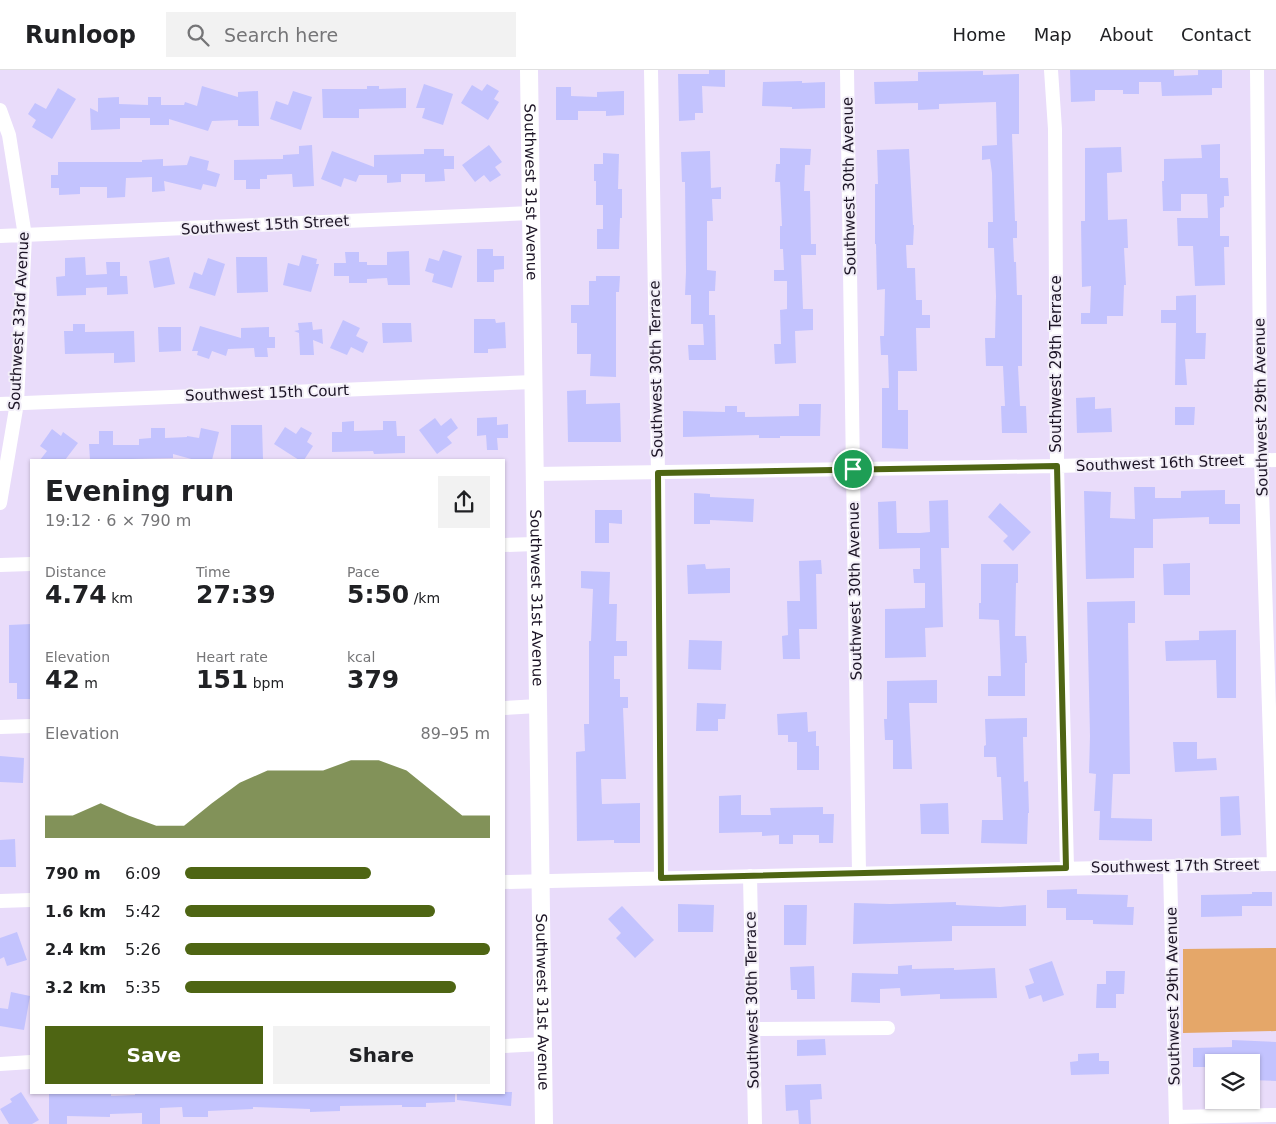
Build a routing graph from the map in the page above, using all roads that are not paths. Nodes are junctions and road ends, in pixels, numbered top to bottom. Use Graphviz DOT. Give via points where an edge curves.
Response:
graph roads {
  1 [pos="529,70"];
  2 [pos="651,70"];
  3 [pos="847,70"];
  4 [pos="1051,70"];
  5 [pos="1257,70"];
  6 [pos="0,110"];
  7 [pos="531,213"];
  8 [pos="0,236"];
  9 [pos="25,236"];
  10 [pos="533,382"];
  11 [pos="17,403"];
  12 [pos="0,404"];
  13 [pos="1261,460"];
  14 [pos="1276,460"];
  15 [pos="1057,466"];
  16 [pos="853,469"];
  17 [pos="658,473"];
  18 [pos="535,474"];
  19 [pos="0,504"];
  20 [pos="536,544"];
  21 [pos="505,545"];
  22 [pos="30,564"];
  23 [pos="0,565"];
  24 [pos="538,706"];
  25 [pos="505,708"];
  26 [pos="30,726"];
  27 [pos="0,727"];
  28 [pos="1275,864"];
  29 [pos="1170,867"];
  30 [pos="1066,868"];
  31 [pos="859,873"];
  32 [pos="750,876"];
  33 [pos="661,878"];
  34 [pos="541,881"];
  35 [pos="505,882"];
  36 [pos="30,900"];
  37 [pos="0,901"];
  38 [pos="888,1028"];
  39 [pos="753,1029"];
  40 [pos="543,1044"];
  41 [pos="505,1046"];
  42 [pos="30,1062"];
  43 [pos="0,1064"];
  44 [pos="1276,1115"];
  45 [pos="1176,1121"];
  46 [pos="544,1124"];
  47 [pos="755,1124"];
  1 -- 7 [label="street, Southwest 31st Avenue"];
  2 -- 17 [label="street, Southwest 30th Terrace"];
  3 -- 16 [label="street, Southwest 30th Avenue"];
  4 -- 15 [label="street, Southwest 29th Terrace" via="1055,129"];
  5 -- 13 [label="street, Southwest 29th Avenue"];
  6 -- 9 [label="street, Southwest 33rd Avenue" via="9,135"];
  7 -- 9 [label="street, Southwest 15th Street"];
  7 -- 10 [label="street, Southwest 31st Avenue"];
  8 -- 9 [label="street, Southwest 15th Street"];
  9 -- 11 [label="street, Southwest 33rd Avenue"];
  10 -- 11 [label="street, Southwest 15th Court"];
  10 -- 18 [label="street, Southwest 31st Avenue"];
  11 -- 12 [label="street, Southwest 15th Court"];
  11 -- 19 [label="street, Southwest 33rd Avenue"];
  13 -- 14 [label="street, Southwest 16th Street"];
  13 -- 15 [label="street, Southwest 16th Street"];
  13 -- 28 [label="street, Southwest 29th Avenue"];
  15 -- 16 [label="street, Southwest 16th Street"];
  15 -- 30 [label="street, Southwest 29th Terrace"];
  16 -- 17 [label="street, Southwest 16th Street"];
  16 -- 31 [label="street, Southwest 30th Avenue"];
  17 -- 18 [label="street, Southwest 16th Street"];
  17 -- 33 [label="street, Southwest 30th Terrace"];
  18 -- 20 [label="street, Southwest 31st Avenue"];
  20 -- 21 [label="street"];
  20 -- 24 [label="street, Southwest 31st Avenue"];
  22 -- 23 [label="street"];
  24 -- 25 [label="street"];
  24 -- 34 [label="street, Southwest 31st Avenue"];
  26 -- 27 [label="street"];
  28 -- 29 [label="street, Southwest 17th Street"];
  29 -- 30 [label="street, Southwest 17th Street"];
  29 -- 45 [label="street, Southwest 29th Avenue"];
  30 -- 31 [label="street, Southwest 17th Street"];
  31 -- 32 [label="street, Southwest 17th Street"];
  32 -- 33 [label="street, Southwest 17th Street"];
  32 -- 39 [label="street, Southwest 30th Terrace"];
  33 -- 34 [label="street, Southwest 17th Street"];
  34 -- 35 [label="street, Southwest 17th Street"];
  34 -- 40 [label="street, Southwest 31st Avenue"];
  36 -- 37 [label="street"];
  38 -- 39 [label="street"];
  39 -- 47 [label="street, Southwest 30th Terrace"];
  40 -- 41 [label="street"];
  40 -- 46 [label="street, Southwest 31st Avenue"];
  42 -- 43 [label="street"];
  44 -- 45 [label="street"];
}
